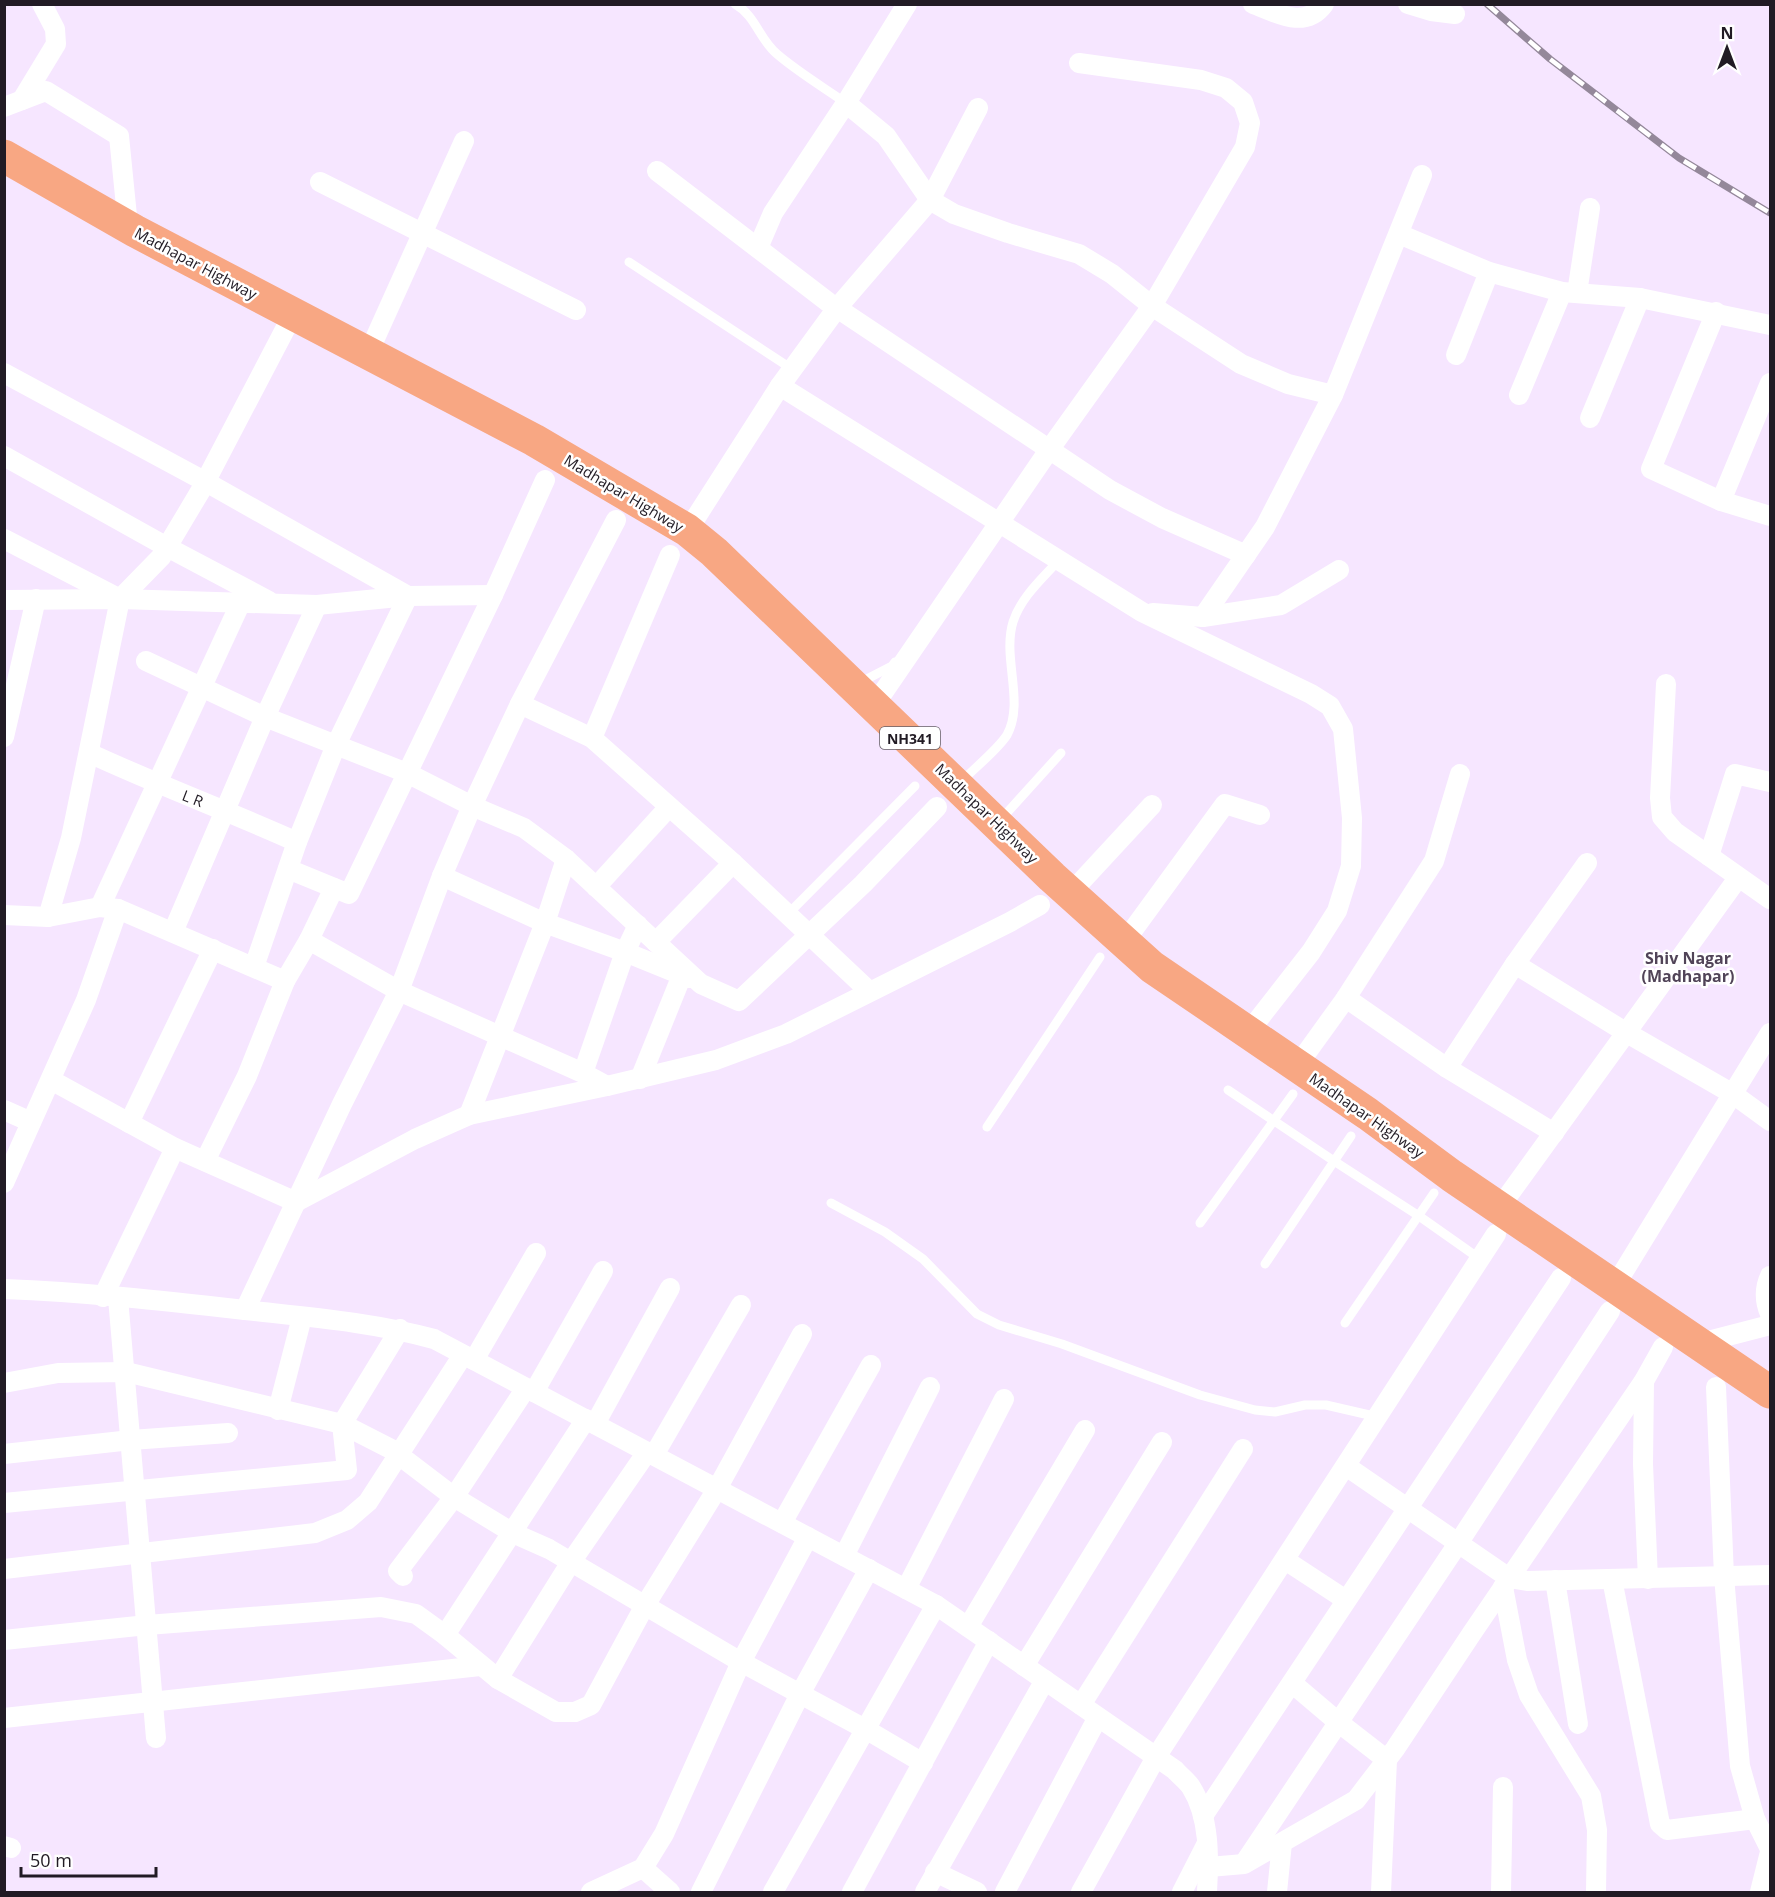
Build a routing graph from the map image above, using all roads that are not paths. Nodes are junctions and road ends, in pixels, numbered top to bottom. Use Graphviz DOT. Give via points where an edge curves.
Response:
graph roads {
  1 [pos="42,4"];
  2 [pos="735,4"];
  3 [pos="907,4"];
  4 [pos="1253,4"];
  5 [pos="1324,4"];
  6 [pos="1408,4"];
  7 [pos="1455,14"];
  8 [pos="1079,63"];
  9 [pos="846,103"];
  10 [pos="13,104"];
  11 [pos="978,108"];
  12 [pos="464,141"];
  13 [pos="4,156"];
  14 [pos="657,171"];
  15 [pos="1422,175"];
  16 [pos="4,181"];
  17 [pos="320,182"];
  18 [pos="930,200"];
  19 [pos="1590,208"];
  20 [pos="127,216"];
  21 [pos="422,234"];
  22 [pos="1399,234"];
  23 [pos="758,248"];
  24 [pos="628,262"];
  25 [pos="1489,272"];
  26 [pos="1570,293"];
  27 [pos="1640,298"];
  28 [pos="1152,306"];
  29 [pos="837,308"];
  30 [pos="576,310"];
  31 [pos="1716,312"];
  32 [pos="288,324"];
  33 [pos="1770,324"];
  34 [pos="372,345"];
  35 [pos="1456,355"];
  36 [pos="792,369"];
  37 [pos="4,373"];
  38 [pos="1770,383"];
  39 [pos="780,386"];
  40 [pos="1332,395"];
  41 [pos="1519,395"];
  42 [pos="1590,418"];
  43 [pos="1049,450"];
  44 [pos="4,456"];
  45 [pos="545,480"];
  46 [pos="206,482"];
  47 [pos="1721,501"];
  48 [pos="1770,516"];
  49 [pos="616,520"];
  50 [pos="693,522"];
  51 [pos="998,522"];
  52 [pos="4,539"];
  53 [pos="167,547"];
  54 [pos="669,555"];
  55 [pos="1246,555"];
  56 [pos="1059,560"];
  57 [pos="1339,570"];
  58 [pos="493,595"];
  59 [pos="408,596"];
  60 [pos="36,599"];
  61 [pos="120,599"];
  62 [pos="4,600"];
  63 [pos="241,602"];
  64 [pos="274,603"];
  65 [pos="317,604"];
  66 [pos="1142,612"];
  67 [pos="1203,616"];
  68 [pos="146,661"];
  69 [pos="863,681"];
  70 [pos="1666,684"];
  71 [pos="200,688"];
  72 [pos="880,697"];
  73 [pos="520,704"];
  74 [pos="265,717"];
  75 [pos="4,737"];
  76 [pos="592,738"];
  77 [pos="336,745"];
  78 [pos="89,753"];
  79 [pos="1061,753"];
  80 [pos="407,773"];
  81 [pos="1460,774"];
  82 [pos="965,778"];
  83 [pos="1770,782"];
  84 [pos="157,784"];
  85 [pos="915,786"];
  86 [pos="1152,805"];
  87 [pos="472,806"];
  88 [pos="669,807"];
  89 [pos="937,807"];
  90 [pos="226,810"];
  91 [pos="1260,815"];
  92 [pos="1004,816"];
  93 [pos="297,842"];
  94 [pos="1709,856"];
  95 [pos="566,859"];
  96 [pos="733,862"];
  97 [pos="1587,863"];
  98 [pos="288,869"];
  99 [pos="442,876"];
  100 [pos="1738,878"];
  101 [pos="1077,886"];
  102 [pos="596,887"];
  103 [pos="334,888"];
  104 [pos="1770,899"];
  105 [pos="1040,904"];
  106 [pos="109,908"];
  107 [pos="788,914"];
  108 [pos="4,915"];
  109 [pos="48,917"];
  110 [pos="545,923"];
  111 [pos="638,926"];
  112 [pos="173,932"];
  113 [pos="810,934"];
  114 [pos="1130,934"];
  115 [pos="309,940"];
  116 [pos="656,942"];
  117 [pos="213,950"];
  118 [pos="626,952"];
  119 [pos="1100,957"];
  120 [pos="1515,964"];
  121 [pos="254,967"];
  122 [pos="682,975"];
  123 [pos="285,981"];
  124 [pos="701,984"];
  125 [pos="399,991"];
  126 [pos="869,991"];
  127 [pos="1346,998"];
  128 [pos="1254,1025"];
  129 [pos="1627,1033"];
  130 [pos="1770,1034"];
  131 [pos="500,1037"];
  132 [pos="1302,1059"];
  133 [pos="1447,1068"];
  134 [pos="583,1073"];
  135 [pos="640,1079"];
  136 [pos="51,1080"];
  137 [pos="608,1086"];
  138 [pos="1228,1090"];
  139 [pos="1293,1094"];
  140 [pos="1733,1094"];
  141 [pos="4,1110"];
  142 [pos="469,1115"];
  143 [pos="1275,1120"];
  144 [pos="1770,1121"];
  145 [pos="32,1122"];
  146 [pos="129,1123"];
  147 [pos="987,1127"];
  148 [pos="1554,1133"];
  149 [pos="1351,1136"];
  150 [pos="176,1148"];
  151 [pos="205,1161"];
  152 [pos="1334,1161"];
  153 [pos="4,1183"];
  154 [pos="1434,1193"];
  155 [pos="1505,1200"];
  156 [pos="297,1202"];
  157 [pos="831,1203"];
  158 [pos="1419,1216"];
  159 [pos="1200,1223"];
  160 [pos="1496,1234"];
  161 [pos="536,1253"];
  162 [pos="1480,1259"];
  163 [pos="1265,1264"];
  164 [pos="603,1271"];
  165 [pos="1770,1276"];
  166 [pos="1561,1278"];
  167 [pos="1618,1279"];
  168 [pos="670,1288"];
  169 [pos="4,1289"];
  170 [pos="111,1297"];
  171 [pos="741,1305"];
  172 [pos="245,1310"];
  173 [pos="1610,1311"];
  174 [pos="1770,1314"];
  175 [pos="302,1317"];
  176 [pos="1345,1323"];
  177 [pos="1770,1325"];
  178 [pos="399,1329"];
  179 [pos="802,1334"];
  180 [pos="1712,1340"];
  181 [pos="1663,1347"];
  182 [pos="469,1357"];
  183 [pos="871,1365"];
  184 [pos="126,1372"];
  185 [pos="1644,1381"];
  186 [pos="4,1383"];
  187 [pos="930,1387"];
  188 [pos="1716,1387"];
  189 [pos="530,1390"];
  190 [pos="1770,1392"];
  191 [pos="1004,1399"];
  192 [pos="278,1410"];
  193 [pos="1770,1411"];
  194 [pos="1378,1417"];
  195 [pos="591,1422"];
  196 [pos="342,1424"];
  197 [pos="1085,1430"];
  198 [pos="228,1433"];
  199 [pos="131,1440"];
  200 [pos="1162,1442"];
  201 [pos="1243,1449"];
  202 [pos="4,1454"];
  203 [pos="398,1454"];
  204 [pos="650,1454"];
  205 [pos="1346,1466"];
  206 [pos="135,1489"];
  207 [pos="717,1489"];
  208 [pos="453,1497"];
  209 [pos="4,1503"];
  210 [pos="1408,1508"];
  211 [pos="782,1523"];
  212 [pos="513,1533"];
  213 [pos="808,1537"];
  214 [pos="1458,1542"];
  215 [pos="141,1553"];
  216 [pos="844,1556"];
  217 [pos="1285,1560"];
  218 [pos="571,1562"];
  219 [pos="4,1569"];
  220 [pos="869,1569"];
  221 [pos="1770,1575"];
  222 [pos="403,1576"];
  223 [pos="1724,1576"];
  224 [pos="1648,1578"];
  225 [pos="1612,1579"];
  226 [pos="1555,1580"];
  227 [pos="1506,1582"];
  228 [pos="906,1589"];
  229 [pos="1346,1600"];
  230 [pos="936,1605"];
  231 [pos="644,1607"];
  232 [pos="147,1625"];
  233 [pos="968,1627"];
  234 [pos="445,1635"];
  235 [pos="4,1640"];
  236 [pos="989,1641"];
  237 [pos="741,1662"];
  238 [pos="480,1666"];
  239 [pos="1024,1666"];
  240 [pos="498,1679"];
  241 [pos="1045,1680"];
  242 [pos="1292,1683"];
  243 [pos="800,1694"];
  244 [pos="153,1703"];
  245 [pos="1081,1705"];
  246 [pos="1098,1717"];
  247 [pos="4,1718"];
  248 [pos="1338,1722"];
  249 [pos="1578,1724"];
  250 [pos="867,1730"];
  251 [pos="156,1738"];
  252 [pos="1156,1757"];
  253 [pos="1387,1760"];
  254 [pos="923,1763"];
  255 [pos="1503,1787"];
  256 [pos="1203,1816"];
  257 [pos="1755,1820"];
  258 [pos="1207,1843"];
  259 [pos="1282,1844"];
  260 [pos="1770,1851"];
  261 [pos="1244,1864"];
  262 [pos="1209,1867"];
  263 [pos="643,1868"];
  264 [pos="935,1872"];
  265 [pos="600,1891"];
  266 [pos="670,1893"];
  267 [pos="701,1893"];
  268 [pos="773,1893"];
  269 [pos="852,1893"];
  270 [pos="925,1893"];
  271 [pos="977,1893"];
  272 [pos="1005,1893"];
  273 [pos="1081,1893"];
  274 [pos="1182,1893"];
  275 [pos="1207,1893"];
  276 [pos="1278,1893"];
  277 [pos="1381,1893"];
  278 [pos="1501,1893"];
  279 [pos="1596,1893"];
  280 [pos="1760,1893"];
  1 -- 10 [label="street" via="55,28 56,44"];
  2 -- 9 [label="lane" via="751,17 776,54"];
  3 -- 9 [label="street"];
  4 -- 5 [label="street" via="1293,18 1308,18"];
  6 -- 7 [label="street"];
  8 -- 28 [label="street" via="1201,80 1226,88 1243,102 1250,123 1245,147"];
  9 -- 18 [label="street" via="886,136"];
  9 -- 23 [label="street" via="772,213"];
  10 -- 20 [label="street" via="46,92 119,136"];
  11 -- 18 [label="street"];
  12 -- 21 [label="street"];
  13 -- 32 [label="highway, Madhapar Highway / NH341"];
  14 -- 23 [label="street"];
  15 -- 22 [label="street"];
  16 -- 32 [label="highway, Madhapar Highway / NH341" via="123,249"];
  17 -- 21 [label="street"];
  18 -- 28 [label="street" via="954,214 1008,234 1079,254"];
  18 -- 29 [label="street"];
  19 -- 26 [label="street"];
  21 -- 30 [label="street"];
  21 -- 34 [label="street"];
  22 -- 25 [label="street"];
  22 -- 40 [label="street"];
  23 -- 29 [label="street"];
  24 -- 36 [label="lane"];
  25 -- 26 [label="street"];
  25 -- 35 [label="street"];
  26 -- 27 [label="street"];
  26 -- 41 [label="street"];
  27 -- 31 [label="street"];
  27 -- 42 [label="street"];
  28 -- 40 [label="street" via="1241,364 1288,384"];
  28 -- 43 [label="street"];
  29 -- 36 [label="street"];
  29 -- 43 [label="street"];
  31 -- 33 [label="street"];
  31 -- 47 [label="street" via="1651,469"];
  32 -- 46 [label="street"];
  32 -- 190 [label="highway, Madhapar Highway / NH341" via="534,440 687,530 1152,967"];
  32 -- 193 [label="highway, Madhapar Highway / NH341" via="674,547 1037,892 1140,980"];
  36 -- 39 [label="street"];
  37 -- 46 [label="street"];
  38 -- 47 [label="street"];
  39 -- 50 [label="street"];
  39 -- 51 [label="street"];
  40 -- 55 [label="street" via="1265,527"];
  43 -- 51 [label="street"];
  43 -- 55 [label="street" via="1110,490"];
  44 -- 53 [label="street"];
  45 -- 58 [label="street"];
  46 -- 53 [label="street"];
  46 -- 59 [label="street"];
  47 -- 48 [label="street"];
  49 -- 73 [label="street"];
  51 -- 56 [label="street"];
  51 -- 69 [label="lane" via="892,666"];
  51 -- 72 [label="street"];
  52 -- 61 [label="street"];
  53 -- 61 [label="street"];
  53 -- 64 [label="street"];
  54 -- 76 [label="street"];
  55 -- 67 [label="street"];
  56 -- 66 [label="street"];
  56 -- 82 [label="lane" via="1021,602 1012,624 1015,709 1006,737"];
  57 -- 67 [label="street" via="1281,604"];
  58 -- 59 [label="street"];
  58 -- 80 [label="street"];
  59 -- 65 [label="street"];
  59 -- 77 [label="street"];
  60 -- 61 [label="street"];
  60 -- 62 [label="street"];
  60 -- 75 [label="street"];
  61 -- 63 [label="street"];
  61 -- 78 [label="street"];
  63 -- 64 [label="street"];
  63 -- 71 [label="street"];
  64 -- 65 [label="street"];
  65 -- 74 [label="street"];
  66 -- 67 [label="street"];
  66 -- 128 [label="street" via="1330,705 1343,729 1352,818 1351,866 1337,911 1311,952"];
  68 -- 71 [label="street"];
  70 -- 94 [label="street" via="1662,817 1674,832"];
  71 -- 74 [label="street"];
  71 -- 84 [label="street"];
  73 -- 76 [label="street"];
  73 -- 87 [label="street"];
  74 -- 77 [label="street"];
  74 -- 90 [label="street"];
  76 -- 88 [label="street"];
  77 -- 80 [label="street"];
  77 -- 93 [label="street"];
  78 -- 84 [label="street, L R"];
  78 -- 109 [label="street" via="71,838"];
  79 -- 92 [label="lane"];
  80 -- 87 [label="street"];
  80 -- 103 [label="street" via="349,894"];
  81 -- 127 [label="street" via="1434,861"];
  83 -- 94 [label="street" via="1735,774"];
  84 -- 90 [label="street, L R"];
  84 -- 106 [label="street"];
  85 -- 107 [label="lane"];
  86 -- 101 [label="street"];
  87 -- 95 [label="street" via="524,828"];
  87 -- 99 [label="street"];
  88 -- 96 [label="street"];
  88 -- 102 [label="street"];
  89 -- 113 [label="street"];
  90 -- 93 [label="street, L R"];
  90 -- 112 [label="street"];
  91 -- 114 [label="street" via="1225,804"];
  93 -- 98 [label="street"];
  94 -- 100 [label="street"];
  95 -- 102 [label="street"];
  95 -- 110 [label="street"];
  96 -- 107 [label="street"];
  96 -- 116 [label="street"];
  97 -- 120 [label="street"];
  98 -- 103 [label="street"];
  98 -- 121 [label="street"];
  99 -- 110 [label="street"];
  99 -- 125 [label="street"];
  100 -- 104 [label="street"];
  100 -- 129 [label="street"];
  102 -- 111 [label="street"];
  103 -- 115 [label="street"];
  105 -- 126 [label="street"];
  106 -- 109 [label="street"];
  106 -- 112 [label="street"];
  106 -- 136 [label="street" via="86,1000"];
  107 -- 113 [label="street"];
  108 -- 109 [label="street"];
  110 -- 118 [label="street"];
  110 -- 131 [label="street"];
  111 -- 116 [label="street"];
  111 -- 118 [label="street"];
  112 -- 117 [label="street"];
  113 -- 124 [label="street" via="739,1001"];
  113 -- 126 [label="street"];
  115 -- 123 [label="street"];
  115 -- 125 [label="street"];
  116 -- 124 [label="street"];
  117 -- 121 [label="street"];
  117 -- 146 [label="street"];
  118 -- 122 [label="street"];
  118 -- 134 [label="street"];
  119 -- 147 [label="lane"];
  120 -- 129 [label="street"];
  120 -- 133 [label="street"];
  121 -- 123 [label="street"];
  122 -- 124 [label="street"];
  122 -- 135 [label="street"];
  123 -- 151 [label="street" via="247,1076"];
  125 -- 131 [label="street"];
  125 -- 156 [label="street"];
  126 -- 135 [label="street" via="776,1038 716,1060"];
  127 -- 132 [label="street"];
  127 -- 133 [label="street"];
  129 -- 140 [label="street"];
  129 -- 148 [label="street"];
  130 -- 140 [label="street"];
  131 -- 134 [label="street"];
  131 -- 142 [label="street"];
  133 -- 148 [label="street"];
  134 -- 137 [label="street"];
  135 -- 137 [label="street"];
  136 -- 145 [label="street"];
  136 -- 146 [label="street"];
  137 -- 142 [label="street"];
  138 -- 143 [label="lane"];
  139 -- 143 [label="lane"];
  140 -- 144 [label="street"];
  140 -- 167 [label="street"];
  141 -- 145 [label="street"];
  142 -- 156 [label="street" via="415,1138"];
  143 -- 152 [label="lane"];
  143 -- 159 [label="lane"];
  145 -- 153 [label="street"];
  146 -- 150 [label="street"];
  148 -- 155 [label="street"];
  149 -- 152 [label="lane"];
  150 -- 151 [label="street"];
  150 -- 170 [label="street"];
  151 -- 156 [label="street"];
  152 -- 158 [label="lane"];
  152 -- 163 [label="lane"];
  154 -- 158 [label="lane"];
  156 -- 172 [label="street"];
  157 -- 194 [label="lane" via="885,1232 923,1259 977,1314 999,1325 1200,1395 1255,1410 1275,1412 1326,1405"];
  158 -- 162 [label="lane"];
  158 -- 176 [label="lane"];
  160 -- 162 [label="street"];
  161 -- 182 [label="street"];
  162 -- 194 [label="street"];
  164 -- 189 [label="street"];
  165 -- 174 [label="street" via="1765,1302"];
  166 -- 210 [label="street"];
  168 -- 195 [label="street"];
  169 -- 170 [label="street"];
  170 -- 172 [label="street"];
  170 -- 184 [label="street"];
  171 -- 204 [label="street"];
  172 -- 175 [label="street"];
  173 -- 214 [label="street"];
  175 -- 178 [label="street"];
  175 -- 192 [label="street"];
  177 -- 180 [label="street"];
  178 -- 182 [label="street" via="434,1339"];
  178 -- 196 [label="street"];
  179 -- 207 [label="street"];
  181 -- 185 [label="street"];
  182 -- 189 [label="street"];
  182 -- 203 [label="street"];
  183 -- 211 [label="street"];
  184 -- 186 [label="street" via="58,1373"];
  184 -- 192 [label="street"];
  184 -- 199 [label="street"];
  185 -- 224 [label="street"];
  185 -- 227 [label="street"];
  187 -- 216 [label="street"];
  188 -- 223 [label="street"];
  189 -- 195 [label="street"];
  189 -- 208 [label="street"];
  191 -- 228 [label="street"];
  192 -- 196 [label="street"];
  194 -- 205 [label="street"];
  195 -- 204 [label="street"];
  195 -- 212 [label="street"];
  196 -- 203 [label="street"];
  196 -- 206 [label="street" via="347,1470"];
  197 -- 233 [label="street"];
  198 -- 199 [label="street"];
  199 -- 202 [label="street"];
  199 -- 206 [label="street"];
  200 -- 239 [label="street"];
  201 -- 245 [label="street"];
  203 -- 208 [label="street"];
  203 -- 215 [label="street" via="368,1502 347,1520 315,1533"];
  204 -- 207 [label="street"];
  204 -- 218 [label="street"];
  205 -- 210 [label="street"];
  205 -- 217 [label="street"];
  206 -- 209 [label="street"];
  206 -- 215 [label="street"];
  207 -- 211 [label="street"];
  207 -- 231 [label="street"];
  208 -- 212 [label="street"];
  208 -- 222 [label="street" via="398,1571"];
  210 -- 214 [label="street"];
  210 -- 229 [label="street"];
  211 -- 213 [label="street"];
  212 -- 218 [label="street"];
  212 -- 234 [label="street"];
  213 -- 216 [label="street"];
  213 -- 237 [label="street"];
  214 -- 227 [label="street"];
  214 -- 248 [label="street"];
  215 -- 219 [label="street"];
  215 -- 232 [label="street"];
  216 -- 220 [label="street"];
  217 -- 229 [label="street"];
  217 -- 252 [label="street"];
  218 -- 231 [label="street"];
  218 -- 240 [label="street"];
  220 -- 228 [label="street"];
  220 -- 243 [label="street"];
  221 -- 223 [label="street"];
  223 -- 224 [label="street"];
  223 -- 257 [label="street" via="1740,1766"];
  224 -- 225 [label="street"];
  225 -- 226 [label="street"];
  225 -- 257 [label="street" via="1660,1824 1667,1830"];
  226 -- 227 [label="street"];
  226 -- 249 [label="street"];
  227 -- 253 [label="street"];
  227 -- 279 [label="street" via="1517,1660 1529,1695 1591,1796 1597,1830"];
  228 -- 230 [label="street"];
  229 -- 242 [label="street"];
  230 -- 233 [label="street"];
  230 -- 250 [label="street"];
  231 -- 237 [label="street"];
  231 -- 240 [label="street" via="591,1705 575,1713 556,1712"];
  232 -- 234 [label="street" via="381,1607 416,1614"];
  232 -- 235 [label="street"];
  232 -- 244 [label="street"];
  233 -- 236 [label="street"];
  234 -- 238 [label="street"];
  236 -- 239 [label="street"];
  236 -- 254 [label="street"];
  237 -- 243 [label="street"];
  237 -- 263 [label="street" via="664,1834"];
  238 -- 240 [label="street"];
  238 -- 244 [label="street"];
  239 -- 241 [label="street"];
  241 -- 245 [label="street"];
  241 -- 264 [label="street"];
  242 -- 248 [label="street"];
  242 -- 256 [label="street"];
  243 -- 250 [label="street"];
  243 -- 267 [label="street"];
  244 -- 247 [label="street"];
  244 -- 251 [label="street"];
  245 -- 246 [label="street"];
  246 -- 252 [label="street"];
  246 -- 272 [label="street"];
  248 -- 253 [label="street"];
  248 -- 261 [label="street"];
  250 -- 254 [label="street"];
  250 -- 268 [label="street"];
  252 -- 256 [label="street" via="1191,1787"];
  252 -- 273 [label="street"];
  253 -- 259 [label="street" via="1356,1800"];
  253 -- 277 [label="street"];
  254 -- 269 [label="street"];
  255 -- 278 [label="street"];
  256 -- 258 [label="street"];
  257 -- 260 [label="street"];
  258 -- 262 [label="street"];
  258 -- 274 [label="street"];
  259 -- 261 [label="street"];
  259 -- 276 [label="street"];
  260 -- 280 [label="street"];
  261 -- 262 [label="street"];
  262 -- 275 [label="street"];
  263 -- 265 [label="street"];
  263 -- 266 [label="street"];
  264 -- 270 [label="street"];
  264 -- 271 [label="street"];
}
